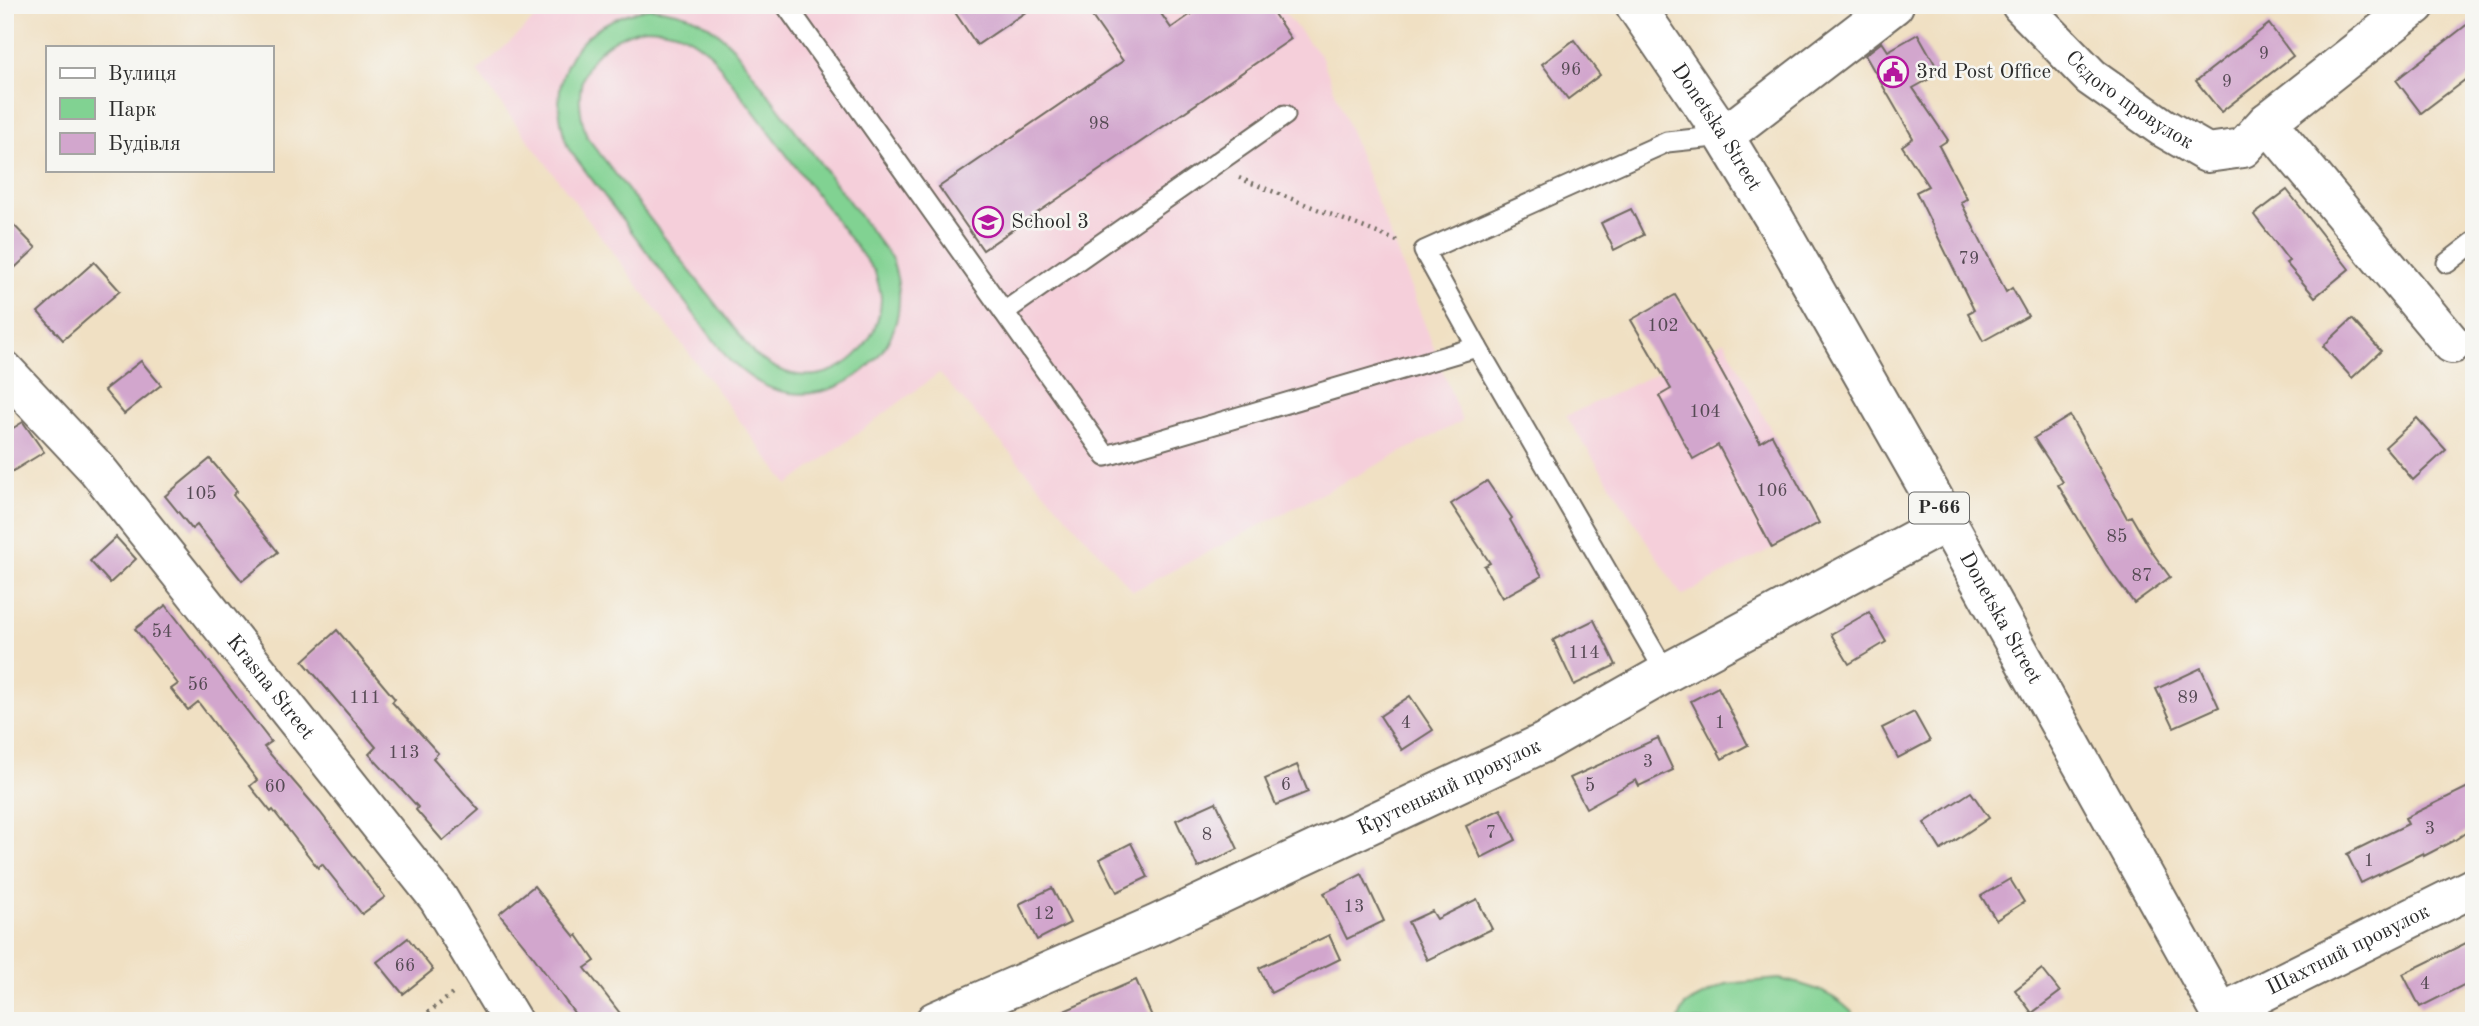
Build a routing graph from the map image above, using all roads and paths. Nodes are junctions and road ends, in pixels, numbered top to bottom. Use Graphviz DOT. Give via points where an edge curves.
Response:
graph roads {
  1 [pos="786,5"];
  2 [pos="1634,5"];
  3 [pos="1894,5"];
  4 [pos="2021,5"];
  5 [pos="2416,5"];
  6 [pos="1285,115"];
  7 [pos="2267,122"];
  8 [pos="1724,136"];
  9 [pos="1211,167"];
  10 [pos="2474,242"];
  11 [pos="1424,251"];
  12 [pos="2447,263"];
  13 [pos="1004,312"];
  14 [pos="2452,344"];
  15 [pos="1477,347"];
  16 [pos="5,371"];
  17 [pos="1947,522"];
  18 [pos="1666,673"];
  19 [pos="2474,887"];
  20 [pos="482,972"];
  21 [pos="2223,1017"];
  22 [pos="417,1021"];
  23 [pos="512,1021"];
  24 [pos="935,1021"];
  1 -- 13 [label="lane"];
  2 -- 8 [label="street, Donetska Street / Р-66"];
  3 -- 8 [label="street"];
  4 -- 7 [label="street, Сєдого провулок" via="2091,78 2207,153 2243,148"];
  5 -- 7 [label="street, Сєдого провулок"];
  6 -- 9 [label="lane"];
  7 -- 14 [label="street"];
  8 -- 11 [label="lane" via="1667,142"];
  8 -- 17 [label="street, Donetska Street / Р-66"];
  9 -- 11 [label="path"];
  9 -- 13 [label="lane"];
  10 -- 12 [label="lane"];
  11 -- 15 [label="lane"];
  13 -- 15 [label="lane" via="1106,456"];
  15 -- 18 [label="lane"];
  16 -- 20 [label="street, Krasna Street" via="96,468 438,898"];
  17 -- 18 [label="street, Крутенький провулок"];
  17 -- 21 [label="street, Donetska Street / Р-66"];
  18 -- 24 [label="street, Крутенький провулок" via="1543,743 1155,925"];
  19 -- 21 [label="street, Шахтний провулок"];
  20 -- 22 [label="path"];
  20 -- 23 [label="street, Krasna Street"];
}
